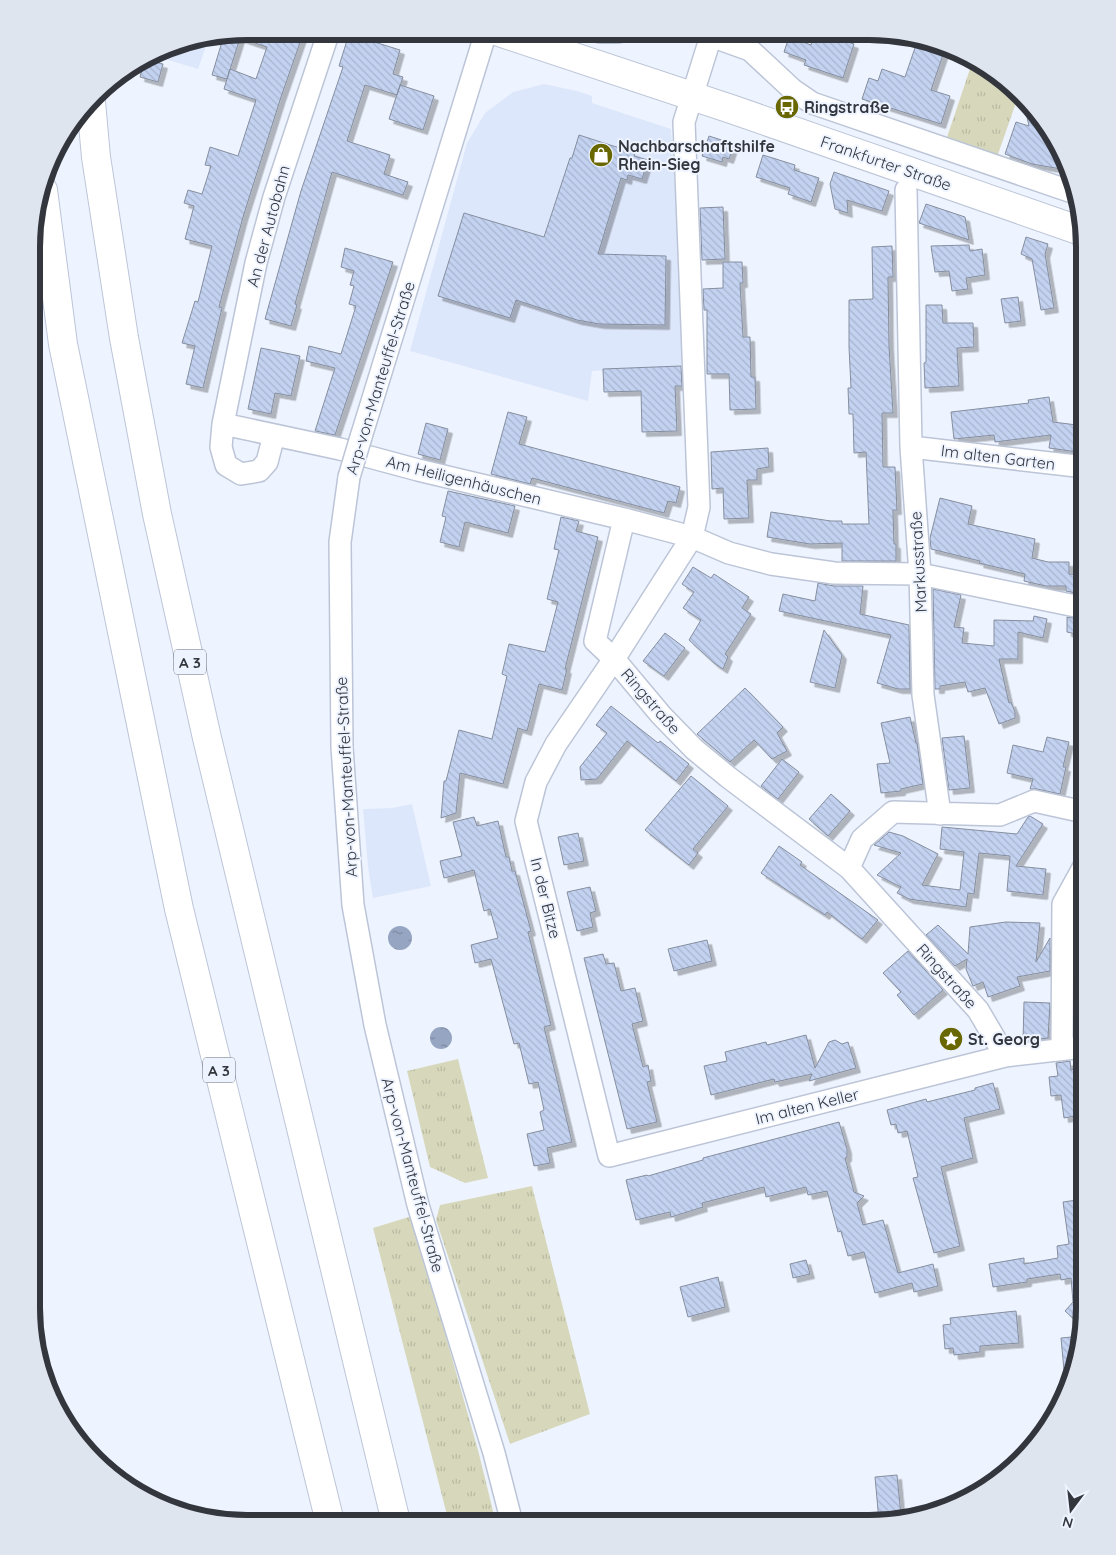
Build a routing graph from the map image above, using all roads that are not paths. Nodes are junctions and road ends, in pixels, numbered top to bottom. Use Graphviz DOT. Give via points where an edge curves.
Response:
graph roads {
  1 [pos="326,40"];
  2 [pos="484,40"];
  3 [pos="523,40"];
  4 [pos="705,40"];
  5 [pos="723,40"];
  6 [pos="691,95"];
  7 [pos="92,110"];
  8 [pos="906,190"];
  9 [pos="1068,191"];
  10 [pos="45,204"];
  11 [pos="1075,229"];
  12 [pos="223,424"];
  13 [pos="274,435"];
  14 [pos="912,447"];
  15 [pos="1076,466"];
  16 [pos="624,519"];
  17 [pos="692,537"];
  18 [pos="920,574"];
  19 [pos="1076,606"];
  20 [pos="614,659"];
  21 [pos="1076,810"];
  22 [pos="940,814"];
  23 [pos="848,868"];
  24 [pos="1076,880"];
  25 [pos="1076,1048"];
  26 [pos="1062,1049"];
  27 [pos="1005,1056"];
  28 [pos="610,1156"];
  29 [pos="328,1515"];
  30 [pos="394,1515"];
  31 [pos="510,1515"];
  1 -- 12 [label="street, An der Autobahn" via="259,253"];
  2 -- 31 [label="street, Arp-von-Manteuffel-Straße, bridge" via="350,477 340,542 342,747 353,905 374,1025 418,1205"];
  3 -- 6 [label="main road, Frankfurter Straße"];
  4 -- 6 [label="street, Frankfurter Straße"];
  5 -- 9 [label="street, Frankfurter Straße" via="750,50 792,90 812,103"];
  6 -- 11 [label="main road, Frankfurter Straße"];
  6 -- 17 [label="street, Ringstraße" via="684,122 698,507"];
  7 -- 30 [label="main road, A 3" via="124,338 157,514 209,748"];
  8 -- 14 [label="street, Markusstraße"];
  10 -- 29 [label="main road, A 3" via="63,344 179,909"];
  12 -- 13 [label="street, Am Heiligenhäuschen"];
  12 -- 13 [label="street" via="221,448 226,466 241,474 259,471 267,462"];
  13 -- 16 [label="street, Am Heiligenhäuschen" via="340,448"];
  14 -- 15 [label="street, Im alten Garten"];
  14 -- 18 [label="street, Markusstraße"];
  16 -- 17 [label="street, Am Heiligenhäuschen"];
  16 -- 20 [label="street" via="595,640"];
  17 -- 18 [label="street, Am Heiligenhäuschen" via="729,553 771,564 834,573"];
  17 -- 20 [label="street, Ringstraße"];
  18 -- 19 [label="street, Am Heiligenhäuschen"];
  18 -- 22 [label="street, Markusstraße" via="923,695"];
  20 -- 23 [label="street, Ringstraße" via="694,749"];
  20 -- 28 [label="street, In der Bitze" via="556,744 536,782 526,821"];
  21 -- 22 [label="street" via="1034,801 1000,815"];
  22 -- 23 [label="street" via="893,812 862,839"];
  23 -- 27 [label="street, Ringstraße" via="978,1010"];
  24 -- 26 [label="street" via="1063,904"];
  25 -- 26 [label="street"];
  26 -- 27 [label="street"];
  27 -- 28 [label="street, Im alten Keller"];
}
